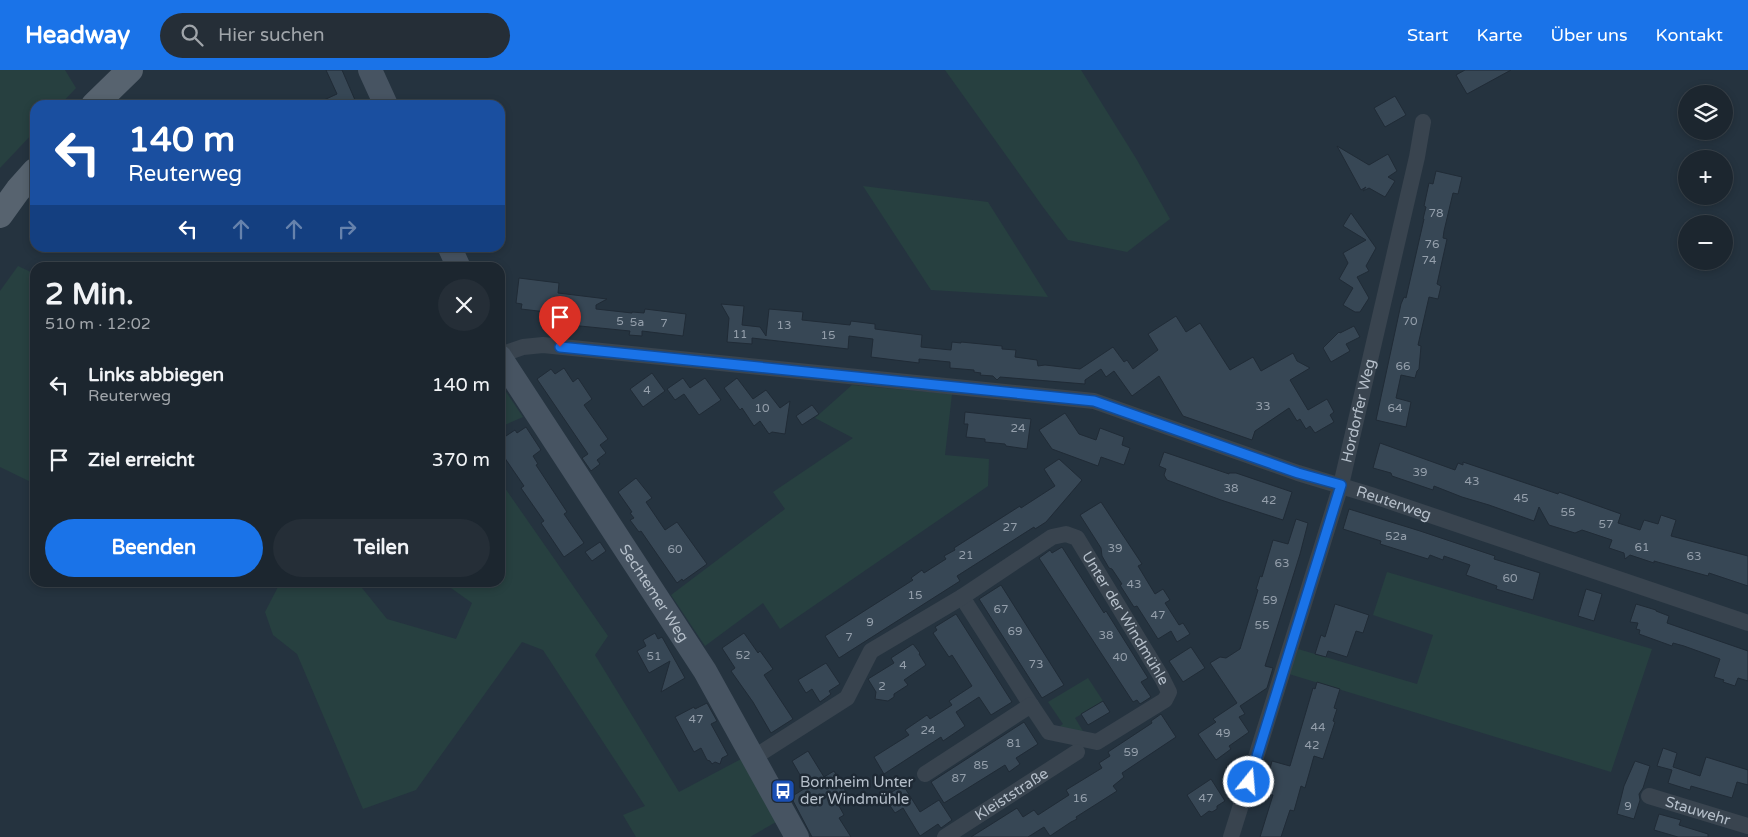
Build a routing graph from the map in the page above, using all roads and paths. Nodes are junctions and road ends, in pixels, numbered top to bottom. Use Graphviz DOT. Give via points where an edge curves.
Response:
graph roads {
  1 [pos="130,70"];
  2 [pos="370,70"];
  3 [pos="99,100"];
  4 [pos="384,100"];
  5 [pos="1423,122"];
  6 [pos="30,177"];
  7 [pos="0,214"];
  8 [pos="505,354"];
  9 [pos="505,364"];
  10 [pos="1341,485"];
  11 [pos="962,597"];
  12 [pos="1748,623"];
  13 [pos="1031,705"];
  14 [pos="1077,752"];
  15 [pos="753,758"];
  16 [pos="925,774"];
  17 [pos="1649,796"];
  18 [pos="1748,826"];
  19 [pos="798,837"];
  20 [pos="945,837"];
  21 [pos="1231,837"];
  1 -- 3 [label="main road"];
  2 -- 4 [label="street"];
  5 -- 10 [label="street, Hordorfer Weg"];
  6 -- 7 [label="main road"];
  8 -- 10 [label="street, Reuterweg" via="523,347 543,345 1094,401"];
  9 -- 15 [label="street, Sechtemer Weg" via="705,671"];
  10 -- 12 [label="street, Reuterweg"];
  10 -- 21 [label="street, Hordorfer Weg"];
  11 -- 13 [label="street, Unter der Windmühle"];
  11 -- 13 [label="street, Unter der Windmühle" via="1052,537 1066,534 1077,538 1169,692 1165,700 1098,742 1049,732"];
  11 -- 15 [label="street, Unter der Windmühle" via="871,651 847,698"];
  13 -- 16 [label="street"];
  14 -- 20 [label="street, Kleiststraße"];
  15 -- 19 [label="street, Sechtemer Weg"];
  17 -- 18 [label="street, Stauwehr"];
}
